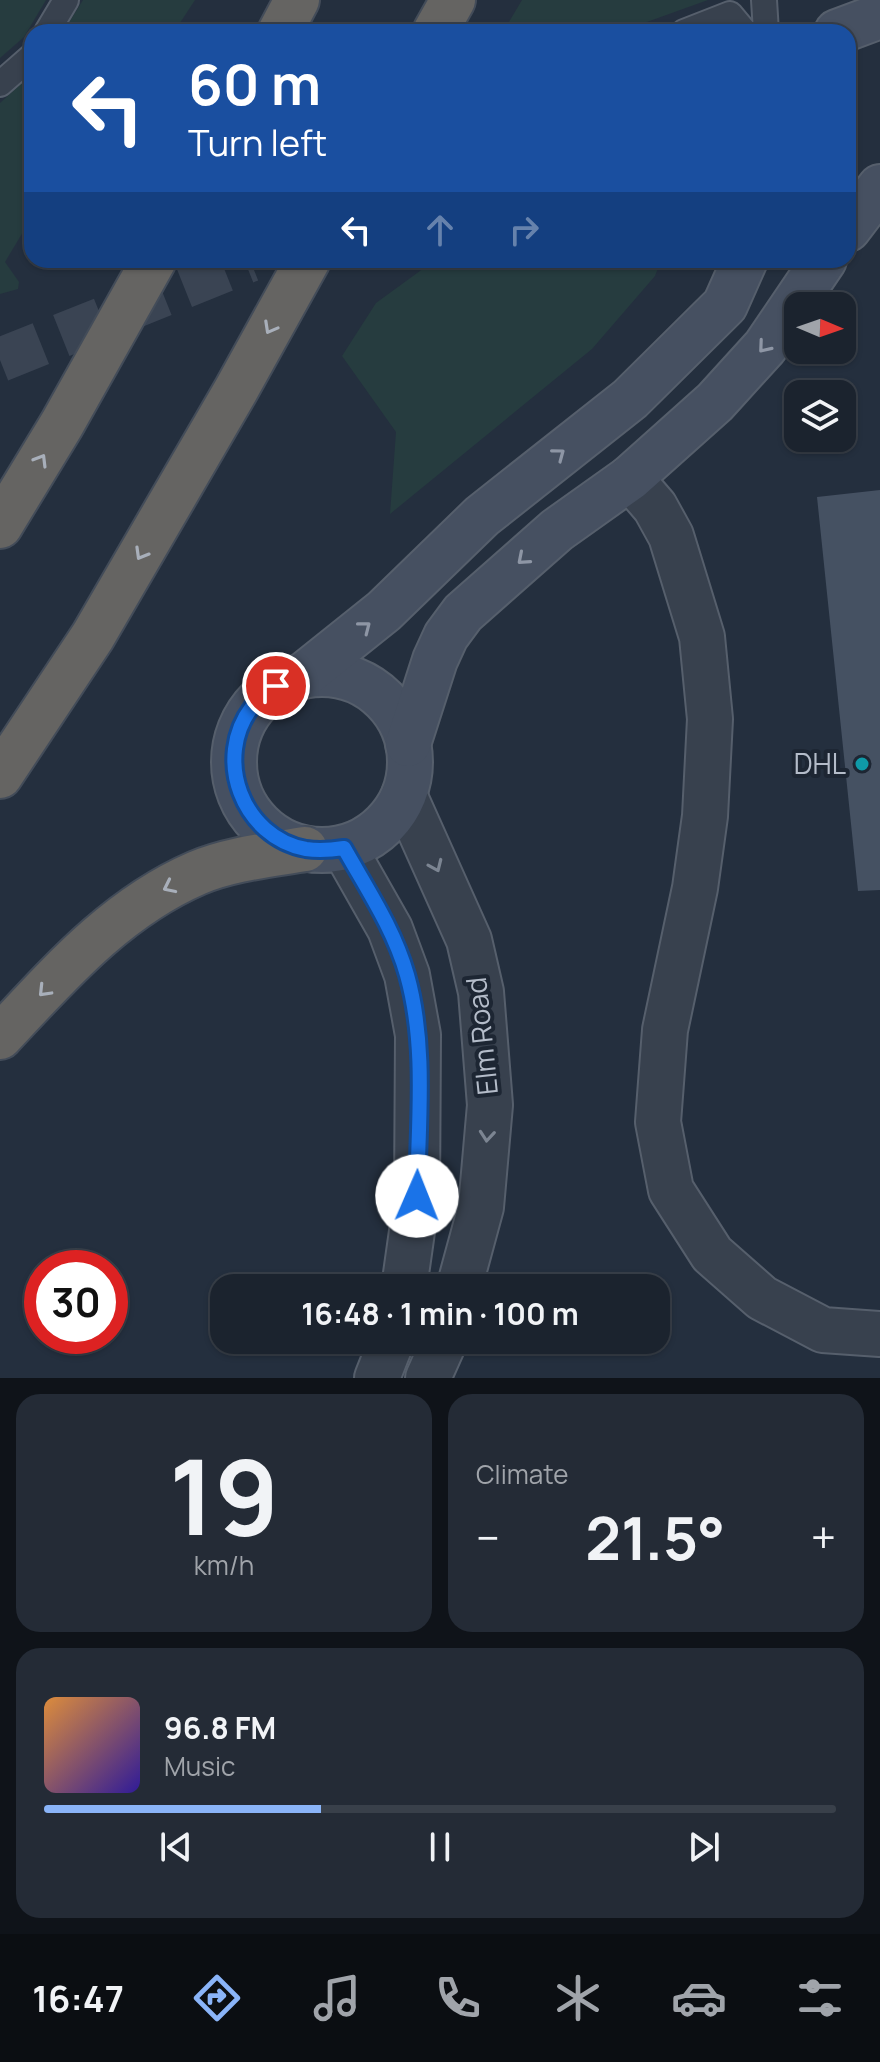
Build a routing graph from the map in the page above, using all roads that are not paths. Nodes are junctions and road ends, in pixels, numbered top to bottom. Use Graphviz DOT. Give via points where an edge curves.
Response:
graph roads {
  1 [pos="66,0"];
  2 [pos="297,0"];
  3 [pos="453,0"];
  4 [pos="764,0"];
  5 [pos="880,16"];
  6 [pos="52,24"];
  7 [pos="284,24"];
  8 [pos="440,24"];
  9 [pos="704,24"];
  10 [pos="738,24"];
  11 [pos="766,24"];
  12 [pos="856,25"];
  13 [pos="24,63"];
  14 [pos="0,84"];
  15 [pos="880,187"];
  16 [pos="856,218"];
  17 [pos="150,268"];
  18 [pos="304,268"];
  19 [pos="710,268"];
  20 [pos="741,268"];
  21 [pos="813,269"];
  22 [pos="683,346"];
  23 [pos="630,478"];
  24 [pos="0,526"];
  25 [pos="304,675"];
  26 [pos="408,744"];
  27 [pos="0,776"];
  28 [pos="404,795"];
  29 [pos="324,848"];
  30 [pos="0,1037"];
  31 [pos="406,1274"];
  32 [pos="463,1274"];
  33 [pos="880,1334"];
  34 [pos="386,1354"];
  35 [pos="439,1354"];
  36 [pos="377,1378"];
  37 [pos="428,1378"];
  1 -- 6 [label="lane"];
  2 -- 7 [label="highway"];
  3 -- 8 [label="highway"];
  4 -- 11 [label="lane"];
  5 -- 12 [label="main road"];
  9 -- 10 [label="lane" via="730,14"];
  13 -- 14 [label="lane"];
  15 -- 16 [label="main road"];
  24 -- 17 [label="highway, one-way"];
  18 -- 27 [label="highway, one-way" via="93,636"];
  19 -- 22 [label="main road"];
  20 -- 22 [label="main road" via="725,305"];
  21 -- 23 [label="main road, one-way" via="791,313 765,347 715,402"];
  25 -- 22 [label="main road, one-way" via="384,611 482,516 630,399"];
  23 -- 26 [label="main road, one-way" via="557,530 463,613 435,660"];
  23 -- 33 [label="street" via="671,536 702,637 710,719 695,888 665,1030 658,1122 671,1190 712,1254 762,1298 823,1330"];
  25 -- 26 [label="main road" via="334,674 363,683 400,719"];
  25 -- 29 [label="main road" via="276,686 253,706 238,733 233,762 238,792 254,819 277,838"];
  26 -- 28 [label="main road" via="410,770"];
  28 -- 29 [label="main road" via="369,837"];
  28 -- 32 [label="street, Elm Road, one-way" via="469,940 481,992 490,1105 481,1207"];
  29 -- 30 [label="highway, one-way" via="242,860 199,872 150,896 88,944"];
  29 -- 31 [label="street" via="390,929 407,975 418,1035 417,1196"];
  34 -- 36 [label="street"];
  35 -- 37 [label="street"];
}
